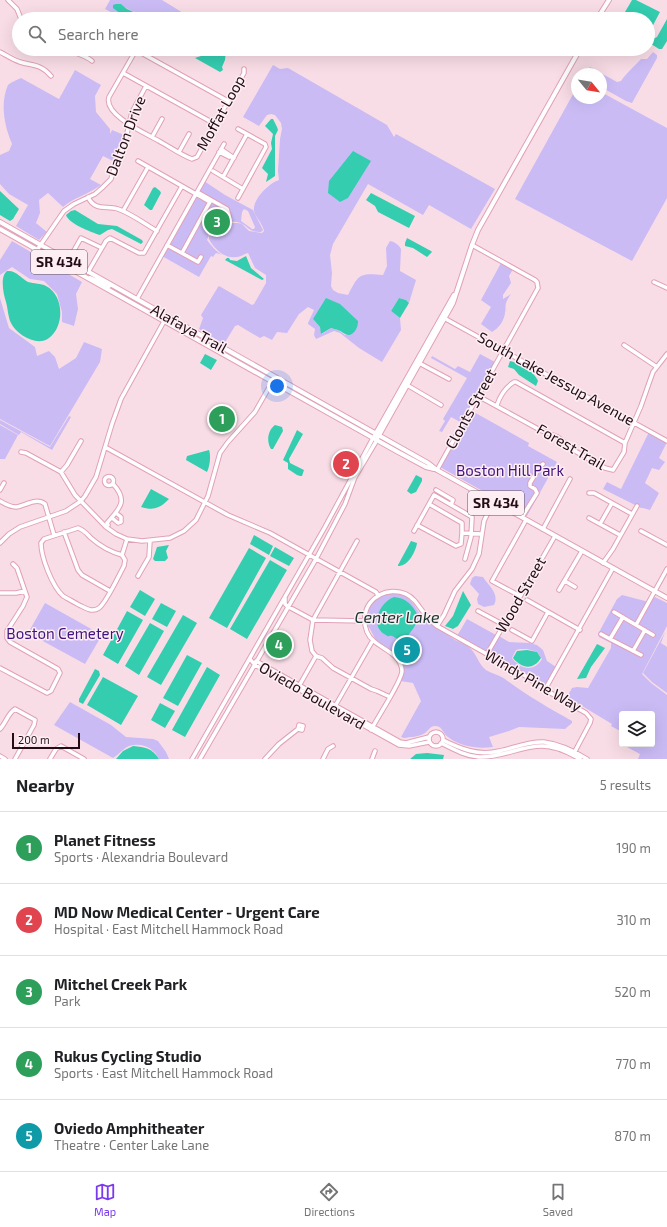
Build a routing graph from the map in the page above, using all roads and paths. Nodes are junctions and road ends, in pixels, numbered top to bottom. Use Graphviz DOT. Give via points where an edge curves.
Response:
graph roads {
  1 [pos="8,0"];
  2 [pos="609,0"];
  3 [pos="18,12"];
  4 [pos="601,12"];
  5 [pos="0,52"];
  6 [pos="84,56"];
  7 [pos="132,56"];
  8 [pos="148,56"];
  9 [pos="576,56"];
  10 [pos="92,61"];
  11 [pos="244,68"];
  12 [pos="123,73"];
  13 [pos="50,76"];
  14 [pos="146,86"];
  15 [pos="228,101"];
  16 [pos="162,119"];
  17 [pos="129,124"];
  18 [pos="215,124"];
  19 [pos="238,129"];
  20 [pos="189,134"];
  21 [pos="247,134"];
  22 [pos="152,137"];
  23 [pos="224,144"];
  24 [pos="220,150"];
  25 [pos="179,152"];
  26 [pos="229,155"];
  27 [pos="138,161"];
  28 [pos="148,167"];
  29 [pos="213,171"];
  30 [pos="223,177"];
  31 [pos="182,186"];
  32 [pos="243,189"];
  33 [pos="196,193"];
  34 [pos="88,197"];
  35 [pos="238,198"];
  36 [pos="210,201"];
  37 [pos="123,211"];
  38 [pos="229,215"];
  39 [pos="0,222"];
  40 [pos="0,229"];
  41 [pos="157,231"];
  42 [pos="40,245"];
  43 [pos="167,245"];
  44 [pos="472,245"];
  45 [pos="102,248"];
  46 [pos="37,250"];
  47 [pos="182,253"];
  48 [pos="201,257"];
  49 [pos="68,261"];
  50 [pos="61,264"];
  51 [pos="88,272"];
  52 [pos="88,279"];
  53 [pos="654,282"];
  54 [pos="116,288"];
  55 [pos="667,288"];
  56 [pos="137,299"];
  57 [pos="167,316"];
  58 [pos="443,317"];
  59 [pos="164,321"];
  60 [pos="624,345"];
  61 [pos="424,346"];
  62 [pos="503,351"];
  63 [pos="667,354"];
  64 [pos="419,363"];
  65 [pos="657,367"];
  66 [pos="275,377"];
  67 [pos="406,378"];
  68 [pos="449,379"];
  69 [pos="272,382"];
  70 [pos="406,386"];
  71 [pos="478,396"];
  72 [pos="307,401"];
  73 [pos="326,405"];
  74 [pos="441,405"];
  75 [pos="497,406"];
  76 [pos="634,422"];
  77 [pos="376,436"];
  78 [pos="81,441"];
  79 [pos="667,441"];
  80 [pos="625,443"];
  81 [pos="105,447"];
  82 [pos="20,452"];
  83 [pos="543,464"];
  84 [pos="437,470"];
  85 [pos="60,472"];
  86 [pos="96,476"];
  87 [pos="570,479"];
  88 [pos="105,480"];
  89 [pos="4,483"];
  90 [pos="113,484"];
  91 [pos="0,490"];
  92 [pos="436,490"];
  93 [pos="590,493"];
  94 [pos="0,501"];
  95 [pos="81,501"];
  96 [pos="206,502"];
  97 [pos="493,502"];
  98 [pos="612,503"];
  99 [pos="429,504"];
  100 [pos="451,505"];
  101 [pos="637,506"];
  102 [pos="116,513"];
  103 [pos="632,514"];
  104 [pos="49,518"];
  105 [pos="112,518"];
  106 [pos="589,518"];
  107 [pos="524,519"];
  108 [pos="600,524"];
  109 [pos="417,525"];
  110 [pos="107,526"];
  111 [pos="542,529"];
  112 [pos="414,531"];
  113 [pos="641,531"];
  114 [pos="64,532"];
  115 [pos="462,533"];
  116 [pos="471,534"];
  117 [pos="482,534"];
  118 [pos="0,535"];
  119 [pos="54,535"];
  120 [pos="620,535"];
  121 [pos="555,536"];
  122 [pos="4,539"];
  123 [pos="127,539"];
  124 [pos="150,541"];
  125 [pos="357,541"];
  126 [pos="0,543"];
  127 [pos="667,545"];
  128 [pos="582,551"];
  129 [pos="122,555"];
  130 [pos="309,555"];
  131 [pos="316,559"];
  132 [pos="465,559"];
  133 [pos="602,562"];
  134 [pos="13,564"];
  135 [pos="613,568"];
  136 [pos="667,569"];
  137 [pos="340,572"];
  138 [pos="138,576"];
  139 [pos="565,582"];
  140 [pos="576,587"];
  141 [pos="559,590"];
  142 [pos="25,591"];
  143 [pos="110,591"];
  144 [pos="654,591"];
  145 [pos="0,593"];
  146 [pos="378,595"];
  147 [pos="286,596"];
  148 [pos="520,596"];
  149 [pos="667,598"];
  150 [pos="527,600"];
  151 [pos="289,607"];
  152 [pos="478,611"];
  153 [pos="548,612"];
  154 [pos="614,612"];
  155 [pos="623,617"];
  156 [pos="312,620"];
  157 [pos="364,621"];
  158 [pos="504,625"];
  159 [pos="636,625"];
  160 [pos="437,626"];
  161 [pos="512,630"];
  162 [pos="580,630"];
  163 [pos="645,630"];
  164 [pos="601,634"];
  165 [pos="653,635"];
  166 [pos="610,639"];
  167 [pos="372,640"];
  168 [pos="633,651"];
  169 [pos="487,654"];
  170 [pos="641,655"];
  171 [pos="316,656"];
  172 [pos="250,659"];
  173 [pos="256,663"];
  174 [pos="0,668"];
  175 [pos="351,678"];
  176 [pos="547,686"];
  177 [pos="298,687"];
  178 [pos="390,697"];
  179 [pos="334,707"];
  180 [pos="212,724"];
  181 [pos="218,728"];
  182 [pos="298,728"];
  183 [pos="0,729"];
  184 [pos="372,729"];
  185 [pos="429,737"];
  186 [pos="429,742"];
  187 [pos="442,742"];
  188 [pos="333,746"];
  189 [pos="375,750"];
  190 [pos="574,754"];
  191 [pos="498,755"];
  192 [pos="0,756"];
  193 [pos="5,759"];
  194 [pos="15,759"];
  195 [pos="50,759"];
  196 [pos="84,759"];
  197 [pos="192,759"];
  198 [pos="200,759"];
  199 [pos="265,759"];
  200 [pos="323,759"];
  201 [pos="372,759"];
  202 [pos="580,759"];
  203 [pos="587,759"];
  1 -- 3 [label="street"];
  2 -- 4 [label="main road"];
  5 -- 13 [label="street" via="20,62 38,66"];
  6 -- 10 [label="street"];
  7 -- 12 [label="street, Moffat Loop"];
  8 -- 15 [label="street"];
  9 -- 44 [label="main road"];
  11 -- 15 [label="street, Moffat Loop" via="244,73"];
  12 -- 14 [label="street"];
  12 -- 17 [label="street, Moffat Loop" via="108,102 116,114"];
  14 -- 17 [label="street, Dalton Drive" via="132,112"];
  14 -- 18 [label="street"];
  15 -- 18 [label="street, Moffat Loop"];
  16 -- 22 [label="street"];
  17 -- 22 [label="street, Moffat Loop"];
  17 -- 34 [label="street, Dalton Drive" via="124,146 110,179"];
  18 -- 25 [label="street, Moffat Loop" via="195,158"];
  19 -- 21 [label="street"];
  20 -- 25 [label="street"];
  21 -- 26 [label="street"];
  21 -- 32 [label="street" via="266,147"];
  22 -- 25 [label="street, Moffat Loop"];
  23 -- 24 [label="street"];
  24 -- 26 [label="street"];
  24 -- 33 [label="street"];
  26 -- 30 [label="street"];
  27 -- 28 [label="street"];
  28 -- 31 [label="street"];
  28 -- 37 [label="street"];
  29 -- 30 [label="street"];
  30 -- 32 [label="street"];
  31 -- 33 [label="street"];
  31 -- 41 [label="street"];
  32 -- 35 [label="street"];
  33 -- 36 [label="street"];
  33 -- 43 [label="street"];
  34 -- 37 [label="street" via="91,203 100,208 116,208"];
  34 -- 42 [label="street, Dalton Drive" via="64,211"];
  36 -- 38 [label="street" via="227,209"];
  36 -- 47 [label="street"];
  37 -- 41 [label="street"];
  39 -- 42 [label="main road, Alafaya Trail / SR 434"];
  40 -- 46 [label="main road, Alafaya Trail / SR 434"];
  41 -- 45 [label="street" via="142,254 110,238"];
  42 -- 46 [label="street, Dalton Drive"];
  42 -- 49 [label="main road, Alafaya Trail / SR 434"];
  43 -- 47 [label="street"];
  43 -- 56 [label="street"];
  44 -- 58 [label="main road" via="456,292"];
  44 -- 62 [label="street, Clonts Street" via="535,280 538,285"];
  45 -- 49 [label="street" via="81,238"];
  45 -- 51 [label="street"];
  46 -- 50 [label="main road, Alafaya Trail / SR 434"];
  47 -- 48 [label="street" via="200,263"];
  49 -- 51 [label="main road, Alafaya Trail / SR 434"];
  50 -- 51 [label="main road"];
  50 -- 52 [label="main road, Alafaya Trail / SR 434"];
  51 -- 54 [label="main road, Alafaya Trail / SR 434"];
  52 -- 54 [label="main road"];
  52 -- 59 [label="main road, Alafaya Trail / SR 434"];
  53 -- 55 [label="street"];
  54 -- 56 [label="main road, Alafaya Trail / SR 434"];
  56 -- 57 [label="main road, Alafaya Trail / SR 434"];
  57 -- 59 [label="street"];
  57 -- 66 [label="main road, Alafaya Trail / SR 434"];
  58 -- 61 [label="main road"];
  58 -- 62 [label="street, South Lake Jessup Avenue"];
  58 -- 64 [label="main road"];
  59 -- 69 [label="main road, Alafaya Trail / SR 434"];
  59 -- 81 [label="street" via="121,399"];
  60 -- 65 [label="street"];
  61 -- 64 [label="main road" via="425,350"];
  61 -- 67 [label="main road"];
  62 -- 71 [label="street, Clonts Street"];
  62 -- 76 [label="street, South Lake Jessup Avenue"];
  63 -- 65 [label="street, Forest Trail"];
  64 -- 68 [label="street"];
  64 -- 70 [label="main road"];
  65 -- 76 [label="street, Forest Trail"];
  66 -- 69 [label="street"];
  66 -- 73 [label="main road, Alafaya Trail / SR 434"];
  67 -- 70 [label="main road"];
  67 -- 77 [label="main road"];
  69 -- 72 [label="main road, Alafaya Trail / SR 434"];
  69 -- 96 [label="street" via="256,412 220,453"];
  70 -- 74 [label="street"];
  70 -- 77 [label="main road"];
  71 -- 75 [label="street, Forest Trail"];
  71 -- 84 [label="street, Clonts Street"];
  72 -- 73 [label="main road"];
  72 -- 77 [label="main road, Alafaya Trail / SR 434"];
  73 -- 77 [label="main road, Alafaya Trail / SR 434"];
  75 -- 80 [label="street" via="507,387 516,382"];
  75 -- 80 [label="street, Forest Trail" via="558,437 575,451 611,470 621,458"];
  76 -- 79 [label="street, South Lake Jessup Avenue"];
  76 -- 80 [label="street, Forest Trail"];
  77 -- 84 [label="main road, SR 434" via="426,467"];
  77 -- 130 [label="street"];
  77 -- 131 [label="street"];
  78 -- 85 [label="street"];
  81 -- 86 [label="street"];
  81 -- 96 [label="street"];
  82 -- 85 [label="street"];
  83 -- 107 [label="street" via="530,483 536,493"];
  84 -- 97 [label="main road, SR 434"];
  85 -- 95 [label="street"];
  86 -- 88 [label="street"];
  86 -- 95 [label="street"];
  87 -- 111 [label="street"];
  88 -- 90 [label="street" via="108,485"];
  88 -- 90 [label="street" via="109,476 112,477"];
  89 -- 91 [label="street"];
  90 -- 102 [label="street" via="121,496"];
  92 -- 100 [label="street" via="453,500"];
  93 -- 98 [label="street"];
  94 -- 104 [label="street" via="16,507 39,501 44,504"];
  95 -- 104 [label="street"];
  95 -- 110 [label="street"];
  96 -- 124 [label="street" via="196,520 184,531 170,538"];
  96 -- 130 [label="street" via="228,515 270,532"];
  97 -- 107 [label="main road, SR 434"];
  97 -- 117 [label="street" via="484,521"];
  98 -- 103 [label="street"];
  98 -- 108 [label="street"];
  99 -- 100 [label="street" via="434,495"];
  99 -- 109 [label="street"];
  99 -- 115 [label="street" via="462,523"];
  100 -- 116 [label="street" via="472,517"];
  101 -- 103 [label="street"];
  102 -- 105 [label="street"];
  102 -- 105 [label="street" via="121,517 121,522 118,523"];
  103 -- 120 [label="street"];
  104 -- 119 [label="street"];
  104 -- 122 [label="street" via="20,527"];
  105 -- 110 [label="street"];
  106 -- 108 [label="street"];
  107 -- 111 [label="main road, SR 434"];
  107 -- 148 [label="street" via="492,581"];
  108 -- 120 [label="street"];
  109 -- 112 [label="street"];
  109 -- 115 [label="street" via="456,546 461,544"];
  110 -- 123 [label="street"];
  111 -- 121 [label="main road, SR 434"];
  113 -- 127 [label="street"];
  114 -- 119 [label="street"];
  114 -- 129 [label="street" via="78,528 102,546"];
  114 -- 143 [label="street" via="78,570"];
  115 -- 116 [label="street"];
  116 -- 117 [label="street"];
  116 -- 132 [label="street"];
  117 -- 160 [label="street" via="479,554 472,569 455,591"];
  118 -- 122 [label="street"];
  119 -- 143 [label="street" via="40,543 54,585 64,596 87,609 94,610 100,608"];
  120 -- 133 [label="street"];
  121 -- 128 [label="main road, SR 434"];
  121 -- 148 [label="street, Wood Street"];
  122 -- 126 [label="street"];
  123 -- 124 [label="street"];
  123 -- 129 [label="street"];
  124 -- 138 [label="street" via="149,557"];
  125 -- 137 [label="street"];
  128 -- 133 [label="main road, SR 434"];
  128 -- 139 [label="street"];
  129 -- 143 [label="street" via="126,560 124,566"];
  130 -- 131 [label="street"];
  130 -- 147 [label="street"];
  131 -- 137 [label="street"];
  131 -- 151 [label="street"];
  133 -- 135 [label="main road, SR 434"];
  134 -- 142 [label="street" via="17,568"];
  135 -- 144 [label="main road, SR 434"];
  135 -- 162 [label="street"];
  136 -- 144 [label="street"];
  137 -- 146 [label="street"];
  137 -- 156 [label="street"];
  139 -- 140 [label="street"];
  139 -- 141 [label="street"];
  142 -- 145 [label="street"];
  142 -- 174 [label="street" via="27,597 8,631 7,638 58,669 60,675 51,691 47,693"];
  144 -- 149 [label="main road, SR 434"];
  144 -- 159 [label="street"];
  146 -- 157 [label="street" via="368,607"];
  146 -- 160 [label="street, Windy Pine Way" via="392,590 408,595 428,620"];
  147 -- 151 [label="street" via="285,604"];
  147 -- 172 [label="street"];
  148 -- 158 [label="street, Wood Street"];
  150 -- 153 [label="street"];
  151 -- 156 [label="street"];
  151 -- 173 [label="street"];
  152 -- 158 [label="street"];
  153 -- 161 [label="street" via="532,641"];
  153 -- 162 [label="street"];
  154 -- 155 [label="street"];
  155 -- 159 [label="street"];
  155 -- 166 [label="street"];
  156 -- 157 [label="street"];
  156 -- 171 [label="street" via="310,640"];
  157 -- 167 [label="street"];
  158 -- 169 [label="street, Wood Street"];
  159 -- 163 [label="street"];
  160 -- 169 [label="street, Windy Pine Way"];
  162 -- 176 [label="street"];
  163 -- 165 [label="street"];
  163 -- 168 [label="street"];
  164 -- 166 [label="street"];
  166 -- 168 [label="street"];
  167 -- 175 [label="street"];
  167 -- 178 [label="street" via="396,656 400,663 400,680"];
  168 -- 170 [label="street"];
  169 -- 190 [label="street, Windy Pine Way" via="589,715 589,726"];
  171 -- 175 [label="street"];
  171 -- 177 [label="street"];
  172 -- 173 [label="street, Oviedo Boulevard"];
  172 -- 180 [label="street"];
  173 -- 177 [label="street, Oviedo Boulevard"];
  173 -- 181 [label="street"];
  175 -- 178 [label="street" via="371,690"];
  175 -- 179 [label="street"];
  177 -- 179 [label="street, Oviedo Boulevard"];
  178 -- 184 [label="street"];
  179 -- 184 [label="street, Oviedo Boulevard"];
  180 -- 181 [label="street"];
  180 -- 197 [label="street"];
  181 -- 198 [label="street"];
  182 -- 199 [label="street"];
  183 -- 194 [label="street" via="10,712 15,709 35,720"];
  184 -- 185 [label="street, Oviedo Boulevard" via="406,743"];
  184 -- 186 [label="street, Oviedo Boulevard" via="399,745"];
  185 -- 186 [label="street"];
  185 -- 187 [label="street" via="436,732 441,734"];
  186 -- 187 [label="street" via="434,746"];
  187 -- 191 [label="street" via="468,755"];
  188 -- 200 [label="street" via="328,749"];
  189 -- 201 [label="street"];
  190 -- 191 [label="street" via="556,748 534,746"];
  190 -- 202 [label="street"];
  190 -- 203 [label="street"];
  192 -- 193 [label="street"];
  195 -- 196 [label="street" via="56,749 62,746"];
}
